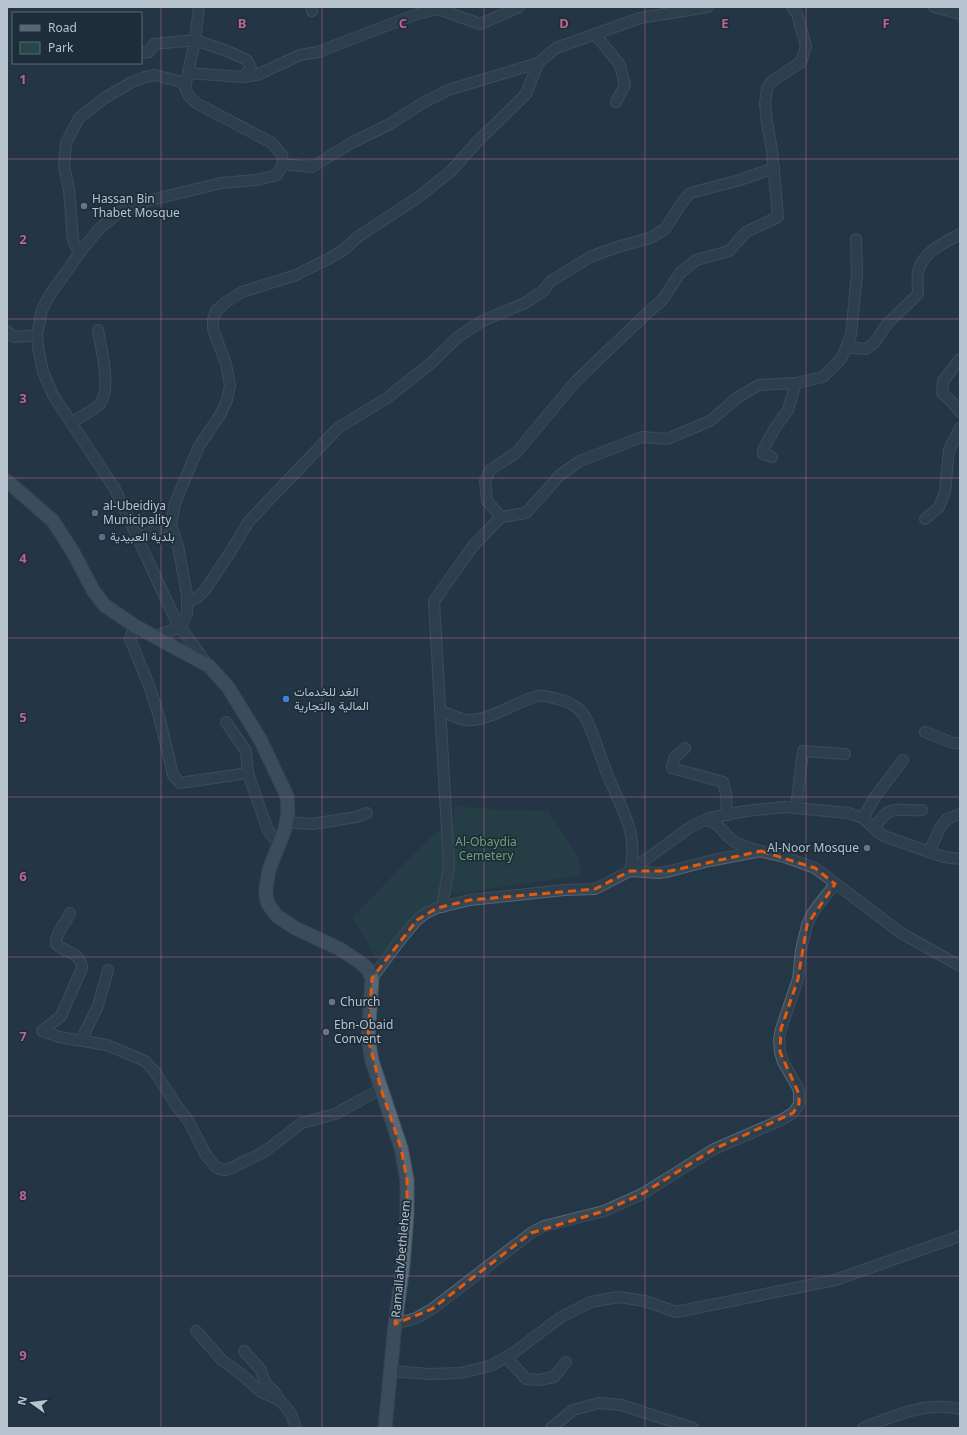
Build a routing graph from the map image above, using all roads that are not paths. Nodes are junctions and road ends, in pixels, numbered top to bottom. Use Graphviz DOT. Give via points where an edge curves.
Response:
graph roads {
  1 [pos="200,7"];
  2 [pos="518,7"];
  3 [pos="708,7"];
  4 [pos="792,7"];
  5 [pos="934,7"];
  6 [pos="685,9"];
  7 [pos="960,14"];
  8 [pos="595,34"];
  9 [pos="195,40"];
  10 [pos="142,53"];
  11 [pos="538,63"];
  12 [pos="188,73"];
  13 [pos="243,77"];
  14 [pos="186,83"];
  15 [pos="616,102"];
  16 [pos="283,164"];
  17 [pos="774,168"];
  18 [pos="960,234"];
  19 [pos="856,239"];
  20 [pos="79,254"];
  21 [pos="98,330"];
  22 [pos="7,331"];
  23 [pos="37,334"];
  24 [pos="846,347"];
  25 [pos="960,359"];
  26 [pos="796,383"];
  27 [pos="960,412"];
  28 [pos="71,423"];
  29 [pos="960,428"];
  30 [pos="772,457"];
  31 [pos="7,481"];
  32 [pos="502,517"];
  33 [pos="925,519"];
  34 [pos="171,524"];
  35 [pos="138,537"];
  36 [pos="187,603"];
  37 [pos="135,626"];
  38 [pos="181,627"];
  39 [pos="156,636"];
  40 [pos="208,666"];
  41 [pos="440,711"];
  42 [pos="226,722"];
  43 [pos="925,732"];
  44 [pos="960,743"];
  45 [pos="684,748"];
  46 [pos="845,754"];
  47 [pos="903,760"];
  48 [pos="248,773"];
  49 [pos="796,808"];
  50 [pos="922,810"];
  51 [pos="367,814"];
  52 [pos="960,814"];
  53 [pos="727,815"];
  54 [pos="863,818"];
  55 [pos="706,820"];
  56 [pos="286,822"];
  57 [pos="874,828"];
  58 [pos="279,846"];
  59 [pos="761,851"];
  60 [pos="929,852"];
  61 [pos="960,858"];
  62 [pos="630,871"];
  63 [pos="835,884"];
  64 [pos="442,907"];
  65 [pos="70,913"];
  66 [pos="960,966"];
  67 [pos="108,970"];
  68 [pos="372,978"];
  69 [pos="81,1040"];
  70 [pos="381,1089"];
  71 [pos="960,1236"];
  72 [pos="395,1324"];
  73 [pos="196,1331"];
  74 [pos="244,1351"];
  75 [pos="506,1357"];
  76 [pos="566,1362"];
  77 [pos="391,1371"];
  78 [pos="279,1400"];
  79 [pos="960,1409"];
  80 [pos="296,1428"];
  81 [pos="385,1428"];
  82 [pos="551,1428"];
  83 [pos="693,1428"];
  84 [pos="863,1428"];
  1 -- 9 [label="street"];
  2 -- 13 [label="street" via="480,24 438,9 417,14 318,52 300,55 257,75"];
  3 -- 6 [label="street"];
  4 -- 17 [label="street" via="797,14 806,46 801,62 770,82 767,88 765,103"];
  5 -- 7 [label="street"];
  6 -- 8 [label="street" via="640,18"];
  8 -- 11 [label="street" via="556,48"];
  8 -- 15 [label="street" via="620,64 626,85"];
  9 -- 10 [label="street" via="154,44 150,52"];
  9 -- 12 [label="street"];
  9 -- 13 [label="street" via="248,60 251,68"];
  11 -- 16 [label="street" via="448,90 312,167"];
  11 -- 34 [label="street" via="526,94 450,172 417,198 328,259 296,275 242,292 216,311 213,329 226,364 230,385 227,400 199,446 175,503"];
  12 -- 13 [label="street"];
  12 -- 14 [label="street"];
  14 -- 16 [label="street" via="188,96 196,103 272,143 282,156"];
  14 -- 20 [label="street" via="155,75 145,77 103,99 79,118 66,143 64,167 69,189 73,240"];
  16 -- 20 [label="street" via="277,174 256,180 220,183 151,200 119,212 98,230"];
  17 -- 32 [label="street" via="778,217 746,232 729,251 696,260 680,273 663,299 576,380 516,453 490,470 485,481 487,501"];
  17 -- 36 [label="street" via="690,193 665,229 650,238 592,256 551,282 525,303 482,321 458,337 431,363 386,398 338,428 249,521 205,590"];
  18 -- 24 [label="street" via="936,247 925,258 918,271 918,294 887,324 875,342 866,349"];
  19 -- 24 [label="street" via="857,274 851,335"];
  20 -- 23 [label="street" via="45,303"];
  21 -- 28 [label="street" via="106,389 100,405"];
  22 -- 23 [label="street" via="14,337"];
  23 -- 28 [label="street" via="43,372 53,395"];
  24 -- 26 [label="street" via="841,359 823,377"];
  25 -- 27 [label="street" via="943,381 942,393"];
  26 -- 30 [label="street" via="788,410 763,450 763,454"];
  26 -- 32 [label="street" via="759,385 738,397 710,421 667,438 642,437 580,461 560,475 526,513"];
  28 -- 35 [label="street" via="115,489"];
  29 -- 33 [label="street" via="949,450 946,492 939,507"];
  31 -- 37 [label="main road" via="53,521 93,590 104,604"];
  32 -- 41 [label="street" via="473,546 434,601"];
  34 -- 35 [label="street"];
  34 -- 36 [label="street" via="178,546"];
  35 -- 38 [label="street"];
  36 -- 38 [label="street" via="187,613"];
  37 -- 39 [label="main road"];
  37 -- 48 [label="street" via="130,639 150,688 173,775 180,784"];
  38 -- 39 [label="street"];
  38 -- 40 [label="street"];
  39 -- 40 [label="main road"];
  40 -- 56 [label="main road" via="228,687 260,738 287,796"];
  41 -- 62 [label="street" via="466,720 505,710 539,695 569,702 584,716 623,806 631,831"];
  41 -- 64 [label="street" via="449,866"];
  42 -- 48 [label="street" via="246,751"];
  43 -- 44 [label="street"];
  45 -- 53 [label="street" via="674,758 672,768 723,782"];
  46 -- 49 [label="street" via="803,751"];
  47 -- 54 [label="street" via="874,796"];
  48 -- 58 [label="street" via="267,828"];
  49 -- 53 [label="street" via="785,807"];
  49 -- 54 [label="street" via="848,813"];
  50 -- 57 [label="street" via="898,809 888,812"];
  51 -- 56 [label="street" via="312,824"];
  52 -- 60 [label="street" via="947,819"];
  53 -- 55 [label="street"];
  54 -- 57 [label="street"];
  55 -- 59 [label="street" via="718,825 735,842"];
  55 -- 62 [label="street" via="689,828"];
  56 -- 58 [label="main road"];
  57 -- 60 [label="street" via="884,836"];
  58 -- 68 [label="main road" via="269,870 266,892 268,904 277,916 295,928 340,949 358,961 367,968"];
  59 -- 62 [label="street" via="659,873"];
  59 -- 63 [label="street" via="815,868"];
  60 -- 61 [label="street"];
  62 -- 64 [label="street" via="595,889 470,900"];
  63 -- 66 [label="street" via="900,933"];
  63 -- 72 [label="street" via="812,914 807,925 798,979 781,1029 780,1052 799,1094 799,1104 793,1113 714,1149 642,1194 604,1211 544,1226 531,1233 432,1309 416,1318"];
  64 -- 68 [label="street" via="426,913 417,920"];
  65 -- 69 [label="street" via="60,929 56,944 62,950 78,956 82,968 61,1016 42,1031 59,1037"];
  67 -- 69 [label="street" via="98,1006"];
  68 -- 70 [label="main road, Ramallah/bethlehem" via="368,1038"];
  69 -- 70 [label="street" via="107,1045 145,1061 188,1120 214,1166 225,1170 264,1152 302,1123 335,1114"];
  70 -- 72 [label="main road, Ramallah/bethlehem" via="402,1148 407,1180 408,1214"];
  71 -- 75 [label="street" via="835,1280 676,1312 645,1301 618,1297 592,1302 561,1317"];
  72 -- 77 [label="main road, Ramallah/bethlehem"];
  73 -- 78 [label="street" via="223,1361 261,1392"];
  74 -- 78 [label="street" via="261,1370 264,1380"];
  75 -- 76 [label="street" via="526,1379 554,1377"];
  75 -- 77 [label="street" via="490,1366 460,1373"];
  77 -- 81 [label="main road, Ramallah/bethlehem"];
  78 -- 80 [label="street" via="291,1414"];
  79 -- 84 [label="street" via="937,1407 913,1410"];
  82 -- 83 [label="street" via="573,1410 599,1403 622,1405"];
}
